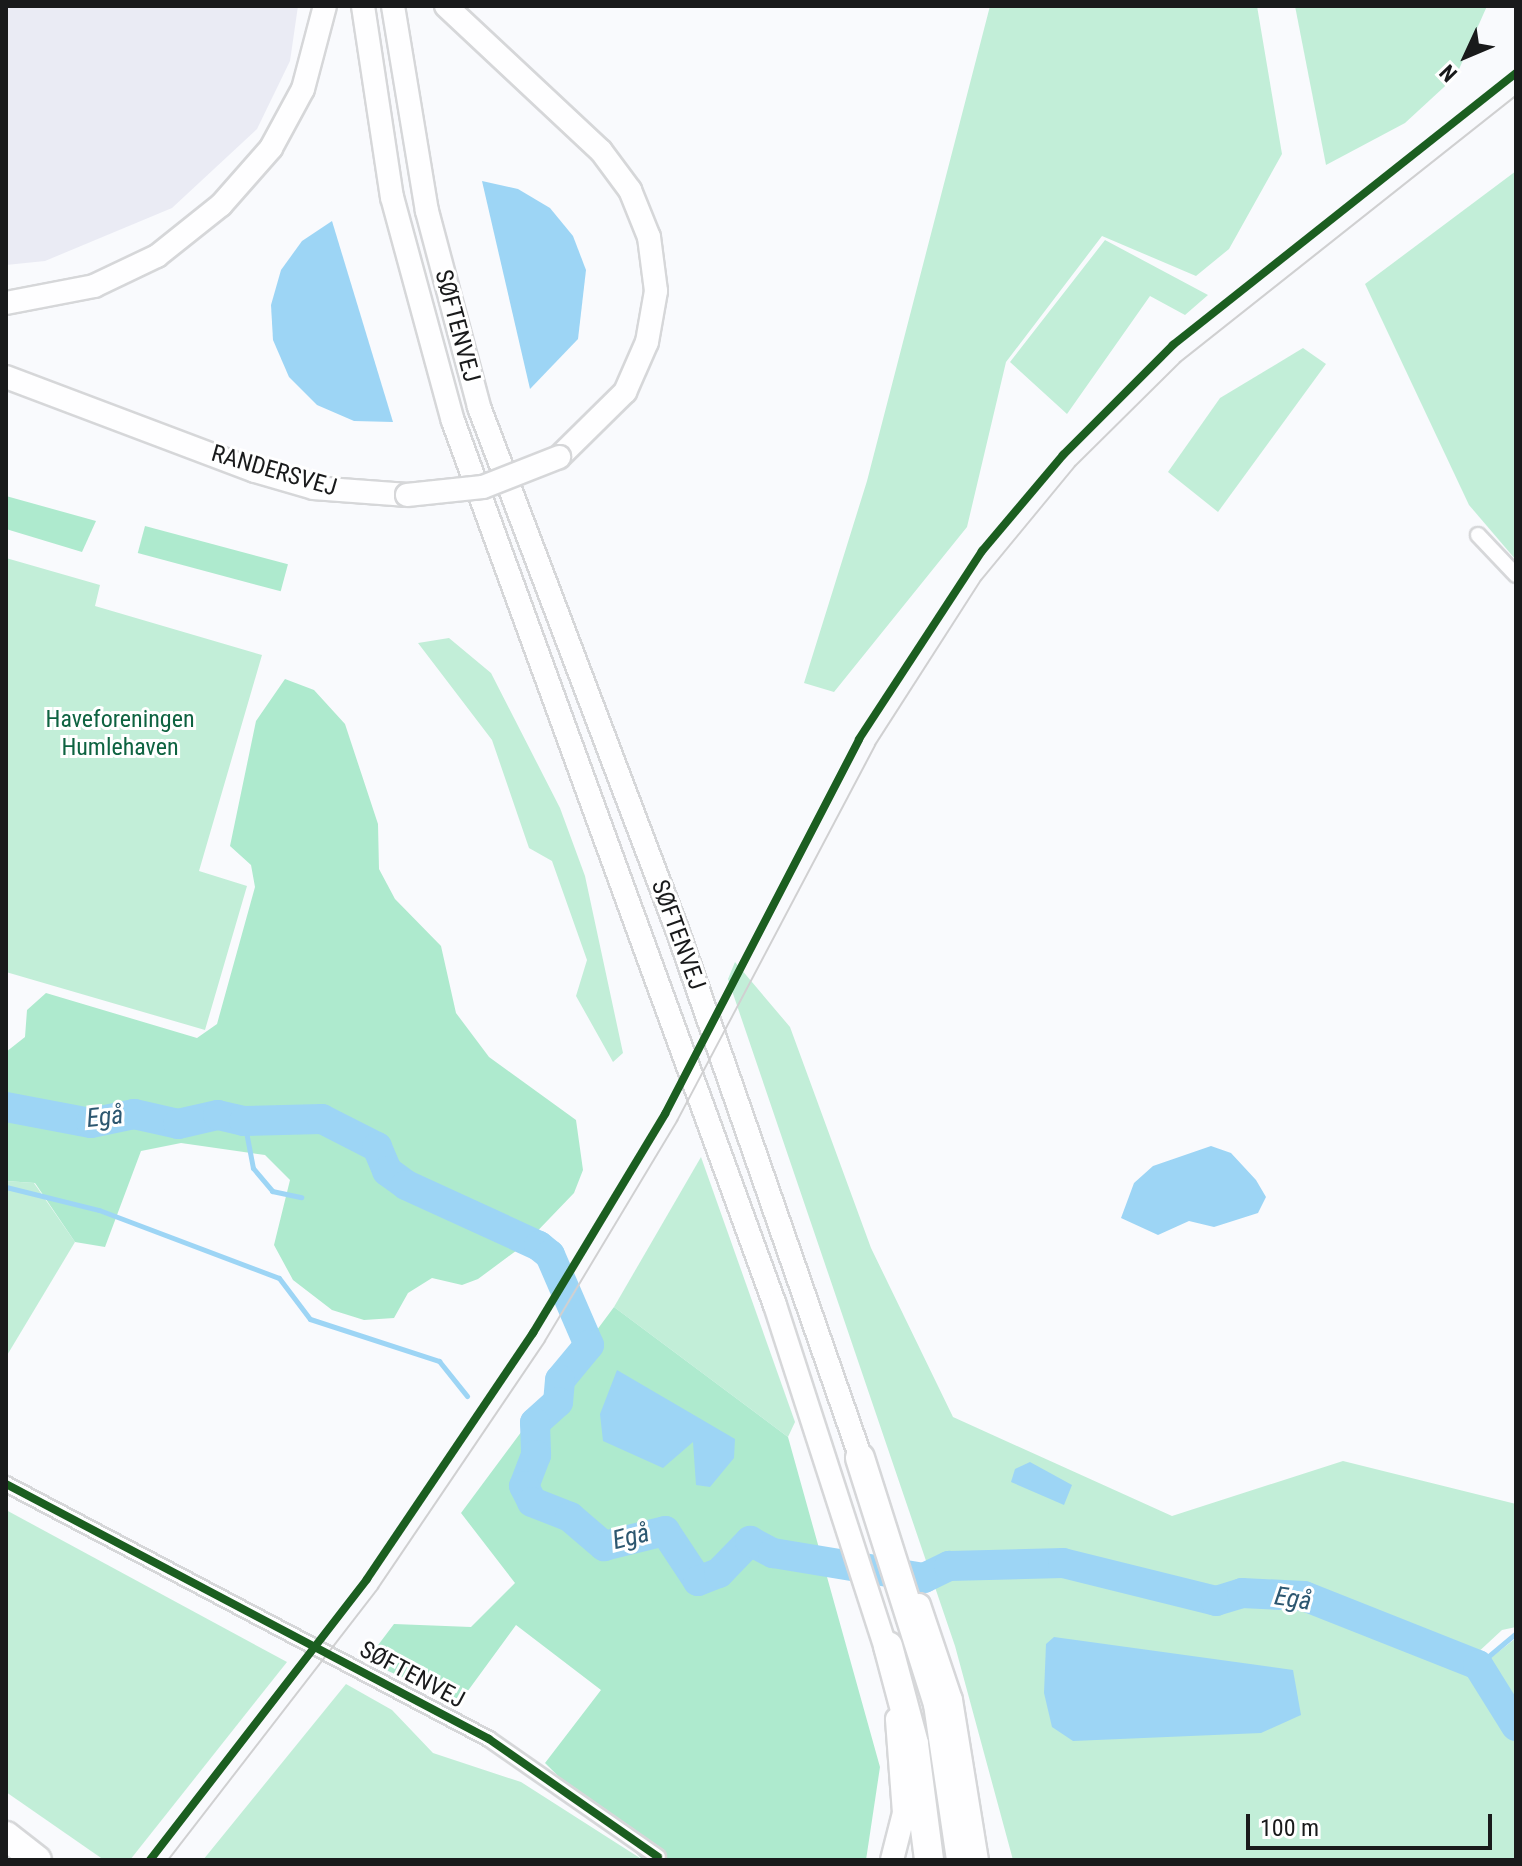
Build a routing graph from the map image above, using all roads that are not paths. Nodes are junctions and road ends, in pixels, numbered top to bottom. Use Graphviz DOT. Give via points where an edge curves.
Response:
graph roads {
  1 [pos="325,6"];
  2 [pos="363,6"];
  3 [pos="393,6"];
  4 [pos="446,6"];
  5 [pos="6,303"];
  6 [pos="6,377"];
  7 [pos="1478,535"];
  8 [pos="1516,575"];
  9 [pos="860,1458"];
  10 [pos="6,1484"];
  11 [pos="887,1645"];
  12 [pos="928,1646"];
  13 [pos="6,1836"];
  14 [pos="658,1857"];
  15 [pos="37,1860"];
  16 [pos="892,1860"];
  17 [pos="929,1860"];
  18 [pos="961,1860"];
  19 [pos="977,1860"];
  1 -- 5 [label="main road" via="303,89 271,148 221,205 157,256 94,286"];
  2 -- 11 [label="main road, SØFTENVEJ" via="392,197 453,421 653,959"];
  3 -- 9 [label="main road, SØFTENVEJ" via="427,211 479,407 678,932"];
  4 -- 6 [label="main road, RANDERSVEJ, bridge" via="601,151 630,190 649,237 656,291 647,342 625,392 559,457 483,487 407,495 314,488 255,471"];
  7 -- 8 [label="street"];
  9 -- 12 [label="highway"];
  10 -- 14 [label="street, SØFTENVEJ" via="489,1739"];
  11 -- 16 [label="main road, SØFTENVEJ" via="904,1783"];
  11 -- 17 [label="highway" via="914,1744"];
  12 -- 18 [label="highway"];
  12 -- 19 [label="main road" via="963,1755"];
  13 -- 15 [label="highway"];
}
